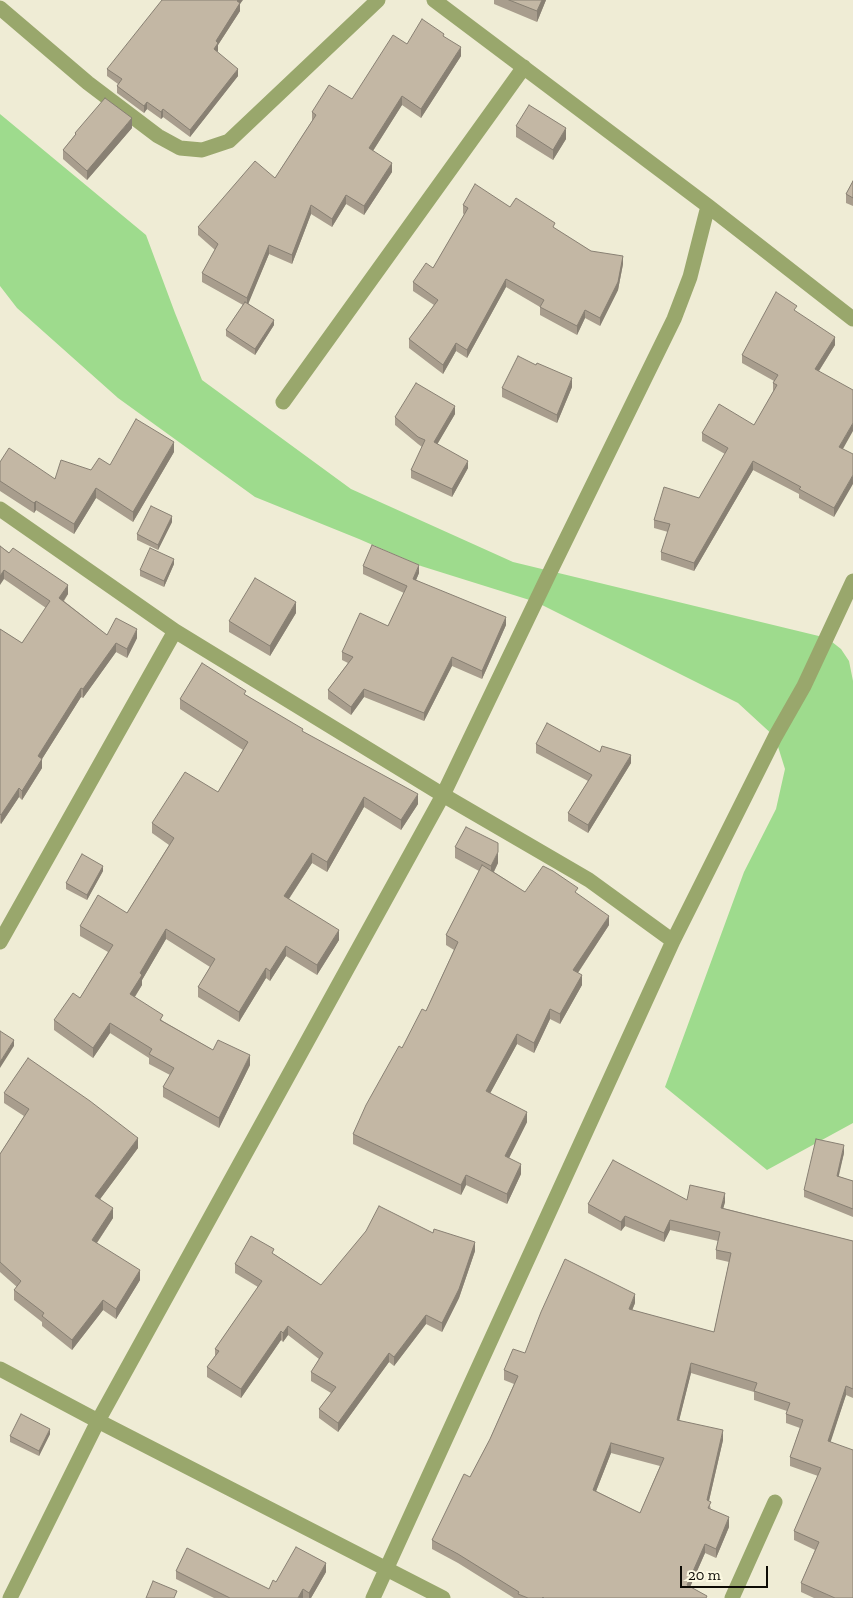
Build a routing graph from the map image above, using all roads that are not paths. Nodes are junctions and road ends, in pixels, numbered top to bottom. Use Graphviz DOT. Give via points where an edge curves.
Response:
graph roads {
  1 [pos="378,0"];
  2 [pos="434,0"];
  3 [pos="0,8"];
  4 [pos="524,67"];
  5 [pos="708,206"];
  6 [pos="853,319"];
  7 [pos="283,402"];
  8 [pos="0,509"];
  9 [pos="853,581"];
  10 [pos="176,630"];
  11 [pos="443,795"];
  12 [pos="673,941"];
  13 [pos="0,942"];
  14 [pos="0,1369"];
  15 [pos="98,1421"];
  16 [pos="774,1502"];
  17 [pos="388,1568"];
  18 [pos="10,1598"];
  19 [pos="373,1598"];
  20 [pos="443,1598"];
  21 [pos="732,1598"];
  1 -- 3 [label="street" via="229,142 202,150 180,148 158,136 88,83"];
  2 -- 4 [label="street"];
  4 -- 5 [label="street"];
  4 -- 7 [label="street"];
  5 -- 6 [label="street"];
  5 -- 11 [label="street" via="690,277 674,319"];
  8 -- 10 [label="street"];
  9 -- 12 [label="street" via="804,686"];
  10 -- 11 [label="street"];
  10 -- 13 [label="street"];
  11 -- 12 [label="street" via="589,880"];
  11 -- 15 [label="street"];
  12 -- 17 [label="street"];
  14 -- 15 [label="street"];
  15 -- 17 [label="street"];
  15 -- 18 [label="street"];
  16 -- 21 [label="street"];
  17 -- 19 [label="street"];
  17 -- 20 [label="street"];
}
